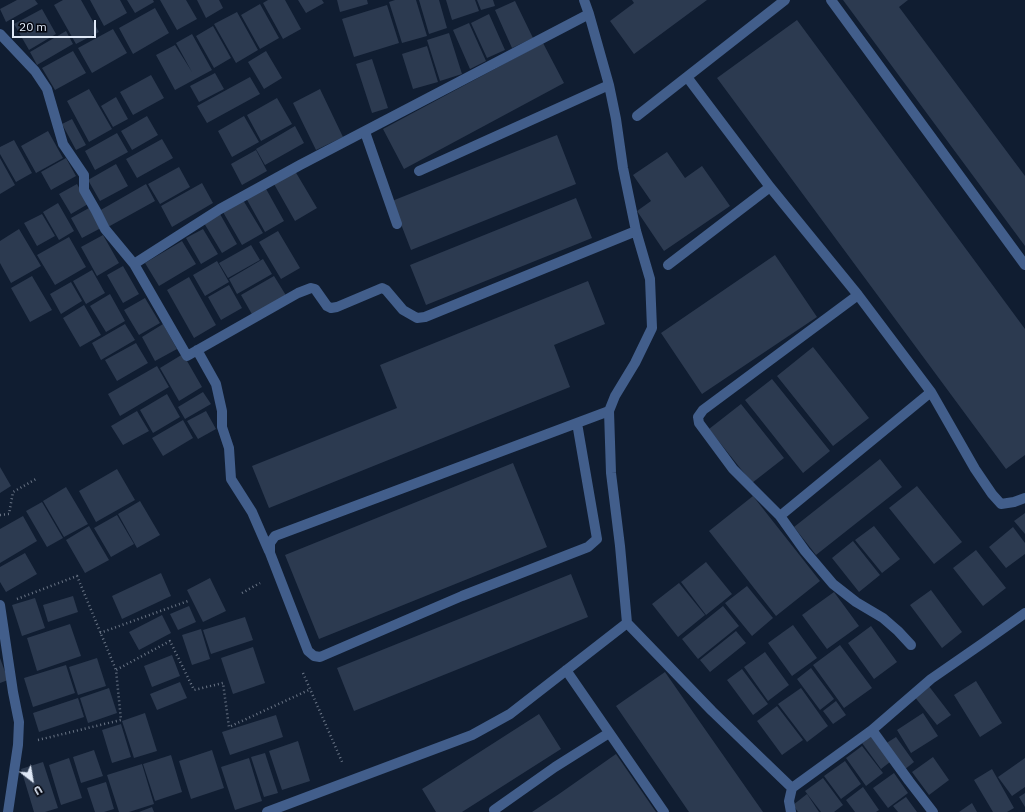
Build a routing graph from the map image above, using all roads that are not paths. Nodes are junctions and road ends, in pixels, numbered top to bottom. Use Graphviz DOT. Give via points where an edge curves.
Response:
graph roads {
  1 [pos="584,0"];
  2 [pos="785,0"];
  3 [pos="831,0"];
  4 [pos="589,14"];
  5 [pos="0,34"];
  6 [pos="686,77"];
  7 [pos="609,85"];
  8 [pos="637,116"];
  9 [pos="365,132"];
  10 [pos="419,171"];
  11 [pos="770,186"];
  12 [pos="397,224"];
  13 [pos="636,231"];
  14 [pos="134,264"];
  15 [pos="668,265"];
  16 [pos="1025,265"];
  17 [pos="858,295"];
  18 [pos="197,350"];
  19 [pos="931,392"];
  20 [pos="610,411"];
  21 [pos="577,423"];
  22 [pos="1025,498"];
  23 [pos="780,516"];
  24 [pos="270,553"];
  25 [pos="0,606"];
  26 [pos="1025,613"];
  27 [pos="627,623"];
  28 [pos="911,645"];
  29 [pos="566,670"];
  30 [pos="872,730"];
  31 [pos="609,733"];
  32 [pos="792,788"];
  33 [pos="290,808"];
  34 [pos="493,811"];
  35 [pos="8,812"];
  36 [pos="268,812"];
  37 [pos="664,812"];
  38 [pos="791,812"];
  39 [pos="934,812"];
  1 -- 4 [label="street"];
  2 -- 6 [label="street"];
  3 -- 16 [label="street"];
  4 -- 7 [label="street"];
  4 -- 9 [label="street"];
  5 -- 14 [label="street" via="35,71 47,89 63,144 84,174 84,190 105,229"];
  6 -- 8 [label="street"];
  6 -- 11 [label="street"];
  7 -- 10 [label="street"];
  7 -- 13 [label="street"];
  9 -- 12 [label="street"];
  9 -- 14 [label="street" via="220,208"];
  11 -- 15 [label="street"];
  11 -- 17 [label="street"];
  13 -- 18 [label="street" via="417,318 403,310 382,288 331,308 315,289 311,288"];
  13 -- 20 [label="street" via="650,279 652,328 615,396"];
  14 -- 18 [label="street" via="187,356"];
  17 -- 19 [label="street"];
  17 -- 23 [label="street" via="702,410 698,417 699,423 733,469"];
  18 -- 24 [label="street" via="216,384 222,411 222,427 229,448 231,478 252,512"];
  19 -- 22 [label="street" via="992,494 1001,504"];
  19 -- 23 [label="street"];
  20 -- 21 [label="street"];
  20 -- 27 [label="street" via="611,473"];
  21 -- 24 [label="street" via="275,536 270,543"];
  21 -- 24 [label="street" via="597,539 588,547 462,596 320,657 308,651"];
  23 -- 28 [label="street" via="833,584 883,618"];
  25 -- 35 [label="street" via="19,722"];
  26 -- 30 [label="street" via="931,679"];
  27 -- 29 [label="street"];
  27 -- 32 [label="street" via="712,711"];
  29 -- 31 [label="street"];
  29 -- 33 [label="street" via="510,714 472,735"];
  30 -- 32 [label="street"];
  30 -- 39 [label="street"];
  31 -- 34 [label="street"];
  31 -- 37 [label="street"];
  32 -- 38 [label="street" via="789,801"];
  33 -- 36 [label="street"];
}
